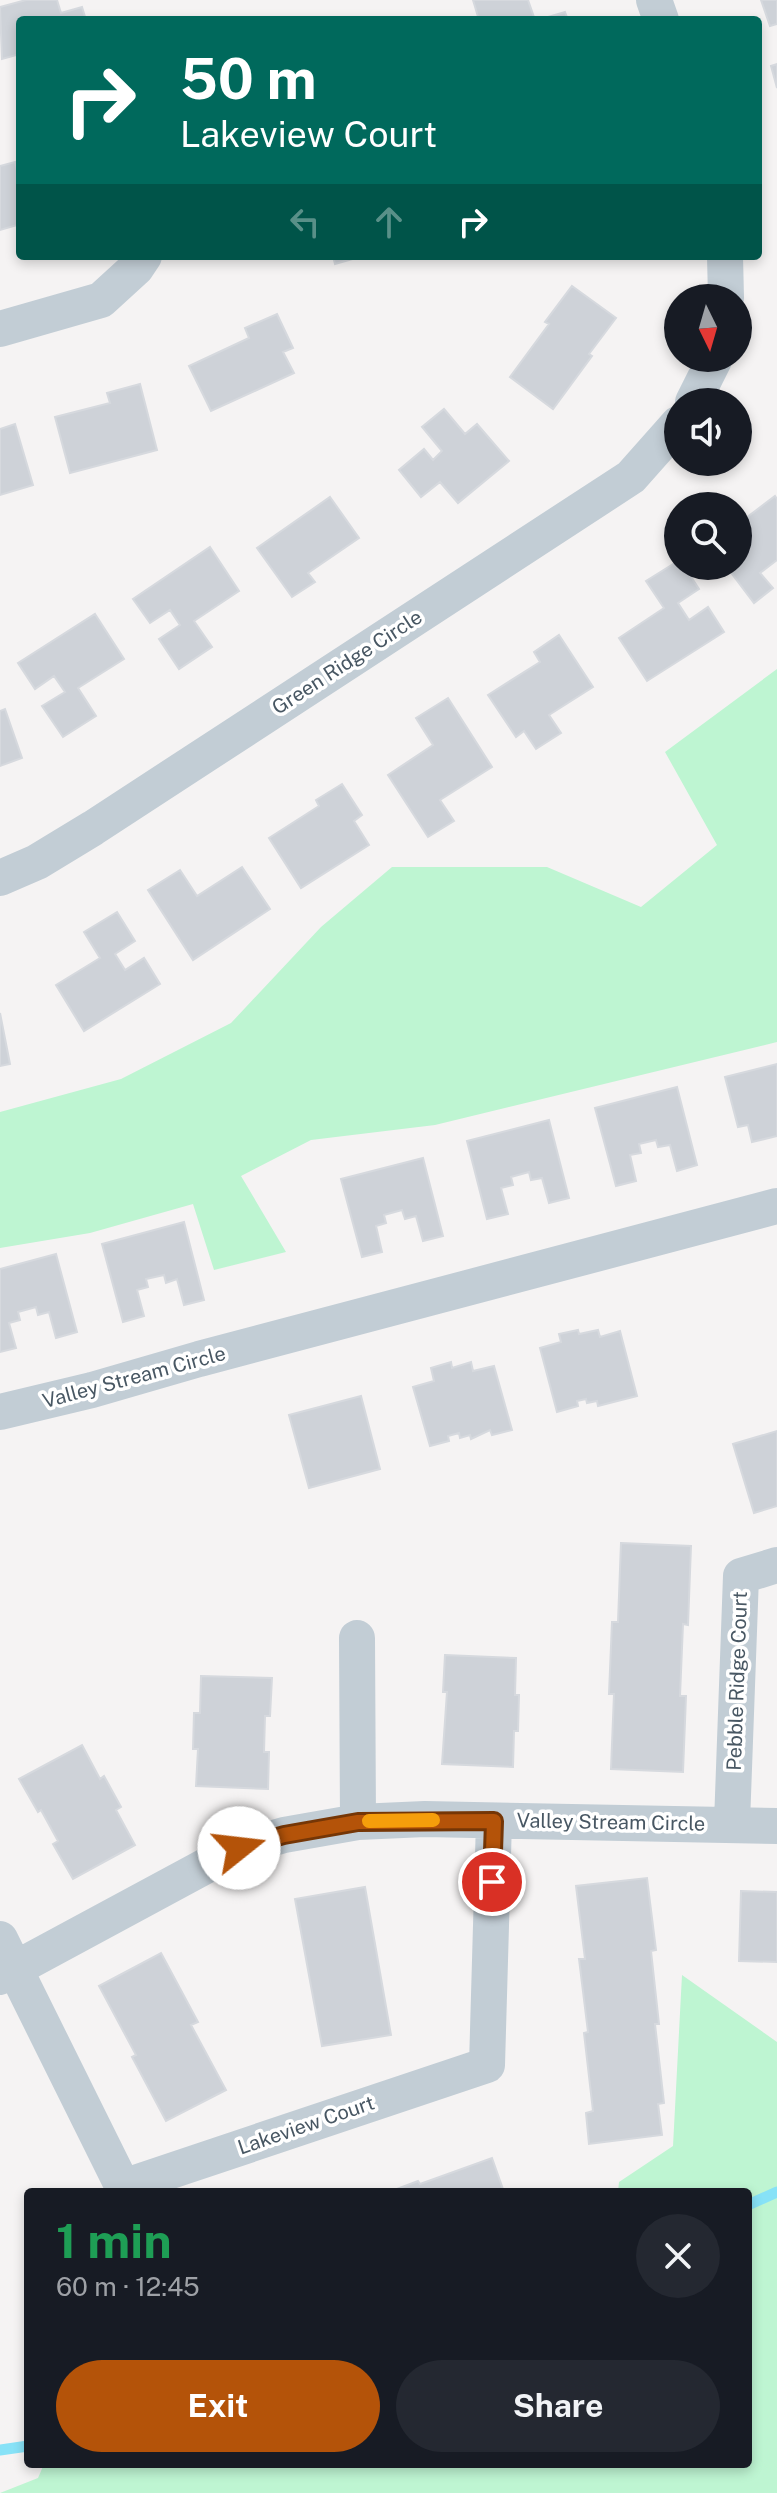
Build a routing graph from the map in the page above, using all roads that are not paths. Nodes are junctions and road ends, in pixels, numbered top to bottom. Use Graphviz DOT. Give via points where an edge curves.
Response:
graph roads {
  1 [pos="141,260"];
  2 [pos="726,260"];
  3 [pos="727,284"];
  4 [pos="0,329"];
  5 [pos="664,440"];
  6 [pos="0,878"];
  7 [pos="777,1206"];
  8 [pos="0,1412"];
  9 [pos="777,1565"];
  10 [pos="357,1638"];
  11 [pos="494,1821"];
  12 [pos="358,1822"];
  13 [pos="732,1823"];
  14 [pos="777,1826"];
  15 [pos="5,1962"];
  1 -- 4 [label="street" via="101,300"];
  2 -- 3 [label="street"];
  5 -- 6 [label="street, Green Ridge Circle" via="631,477 93,828"];
  7 -- 8 [label="street, Valley Stream Circle"];
  9 -- 13 [label="street, Pebble Ridge Court" via="741,1576"];
  10 -- 12 [label="street"];
  11 -- 12 [label="street, Valley Stream Circle"];
  11 -- 13 [label="street, Valley Stream Circle"];
  11 -- 15 [label="street, Lakeview Court" via="487,2065 123,2187"];
  12 -- 15 [label="street, Valley Stream Circle" via="239,1848"];
  13 -- 14 [label="street, Valley Stream Circle"];
}
